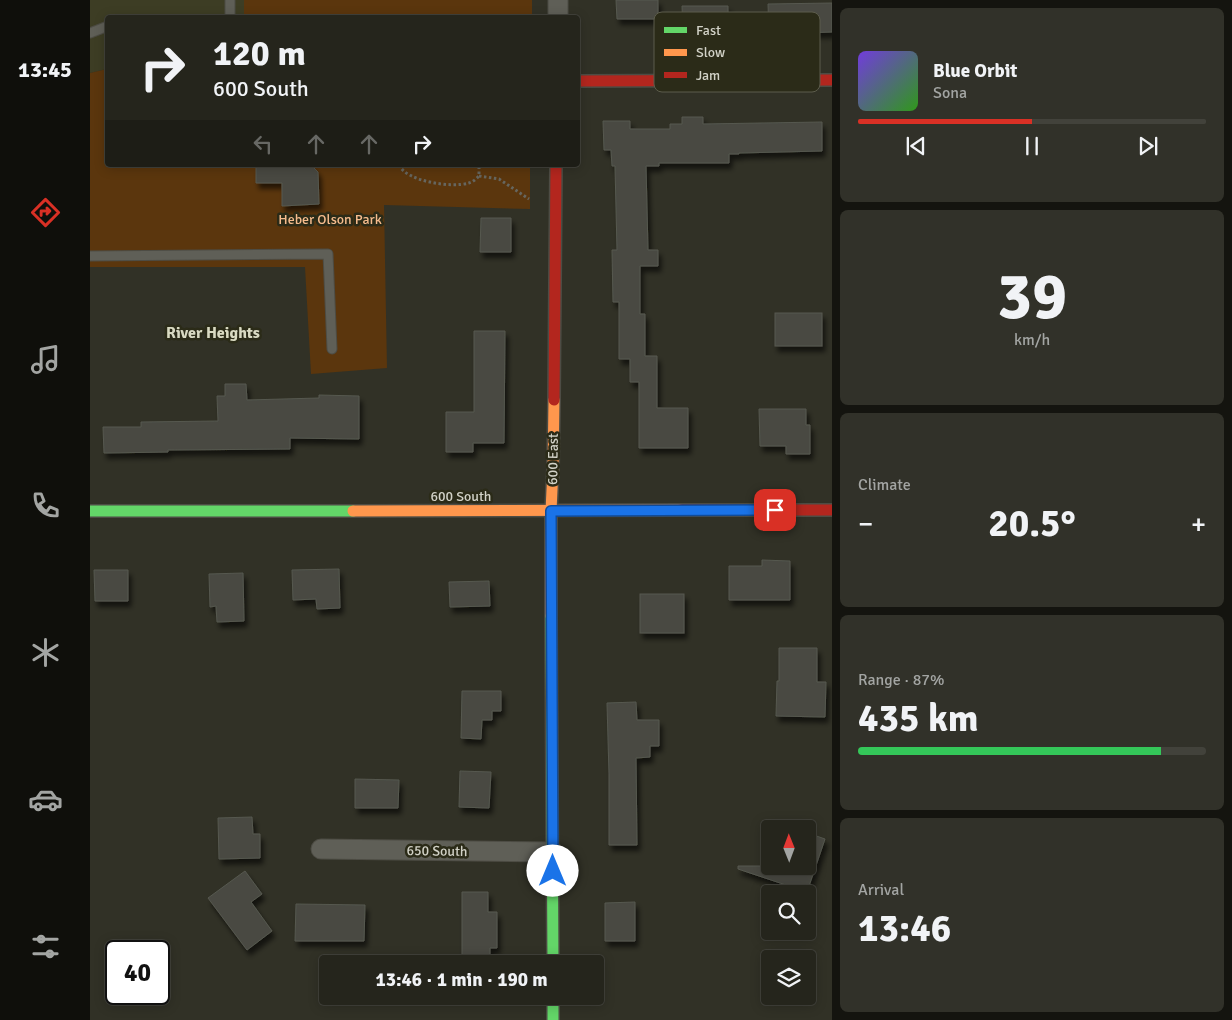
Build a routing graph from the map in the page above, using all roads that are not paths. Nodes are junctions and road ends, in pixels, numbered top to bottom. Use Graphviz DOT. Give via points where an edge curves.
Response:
graph roads {
  1 [pos="230,0"];
  2 [pos="558,0"];
  3 [pos="230,15"];
  4 [pos="558,15"];
  5 [pos="105,27"];
  6 [pos="90,33"];
  7 [pos="580,81"];
  8 [pos="654,81"];
  9 [pos="556,167"];
  10 [pos="90,256"];
  11 [pos="332,349"];
  12 [pos="832,510"];
  13 [pos="90,511"];
  14 [pos="551,511"];
  15 [pos="321,850"];
  16 [pos="553,852"];
  17 [pos="553,955"];
  18 [pos="553,1005"];
  19 [pos="553,1020"];
  1 -- 3 [label="lane"];
  2 -- 4 [label="street"];
  5 -- 6 [label="lane"];
  7 -- 8 [label="street"];
  9 -- 14 [label="street, 600 East"];
  10 -- 11 [label="lane" via="328,254"];
  12 -- 14 [label="street, 600 South"];
  13 -- 14 [label="street, 600 South"];
  14 -- 16 [label="street, 600 East"];
  15 -- 16 [label="street, 650 South"];
  16 -- 17 [label="street, 600 East"];
  18 -- 19 [label="street"];
}
